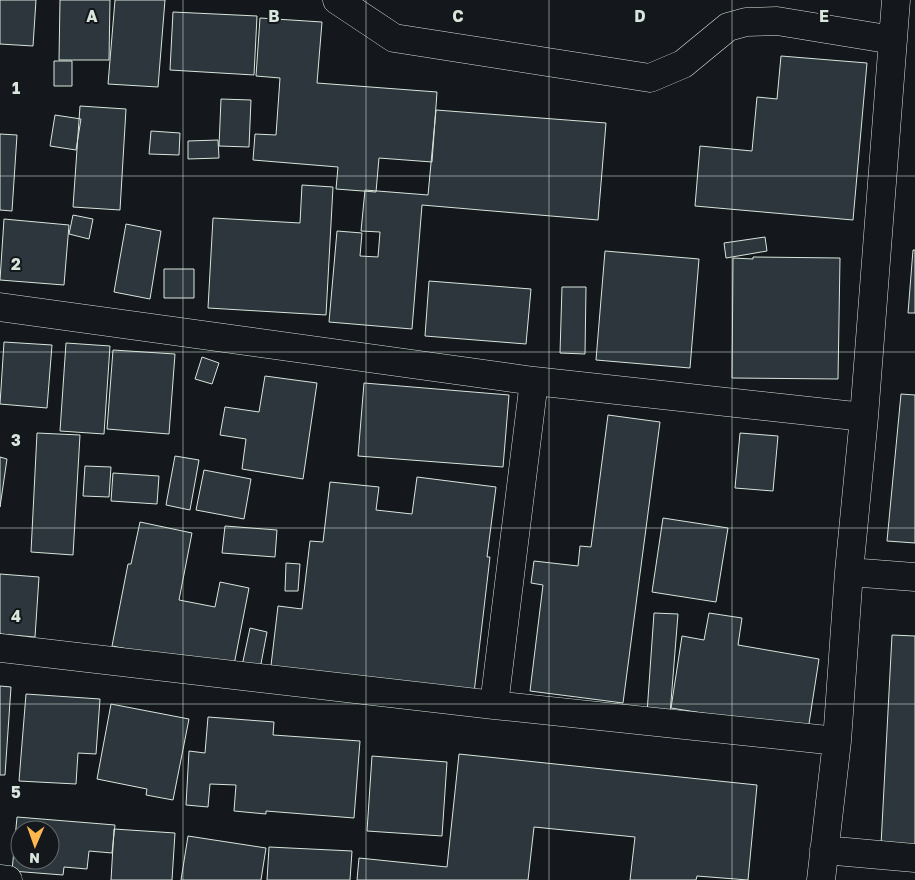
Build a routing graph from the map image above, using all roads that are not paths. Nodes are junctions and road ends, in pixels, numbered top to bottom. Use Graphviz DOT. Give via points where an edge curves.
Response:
graph roads {
  1 [pos="338,0"];
  2 [pos="896,0"];
  3 [pos="893,40"];
  4 [pos="0,307"];
  5 [pos="534,381"];
  6 [pos="864,418"];
  7 [pos="849,572"];
  8 [pos="915,577"];
  9 [pos="0,648"];
  10 [pos="494,705"];
  11 [pos="836,741"];
  12 [pos="824,850"];
  13 [pos="915,858"];
  14 [pos="0,879"];
  15 [pos="8,880"];
  16 [pos="821,880"];
  1 -- 3 [label="street" via="394,38 650,78 683,64 728,27 746,22 776,21"];
  2 -- 3 [label="street"];
  3 -- 6 [label="street"];
  4 -- 5 [label="street"];
  5 -- 6 [label="street"];
  5 -- 10 [label="street"];
  6 -- 7 [label="street"];
  7 -- 8 [label="street"];
  7 -- 11 [label="street"];
  9 -- 10 [label="street"];
  10 -- 11 [label="street"];
  11 -- 12 [label="street"];
  12 -- 13 [label="street"];
  12 -- 16 [label="street"];
  14 -- 15 [label="street"];
}
